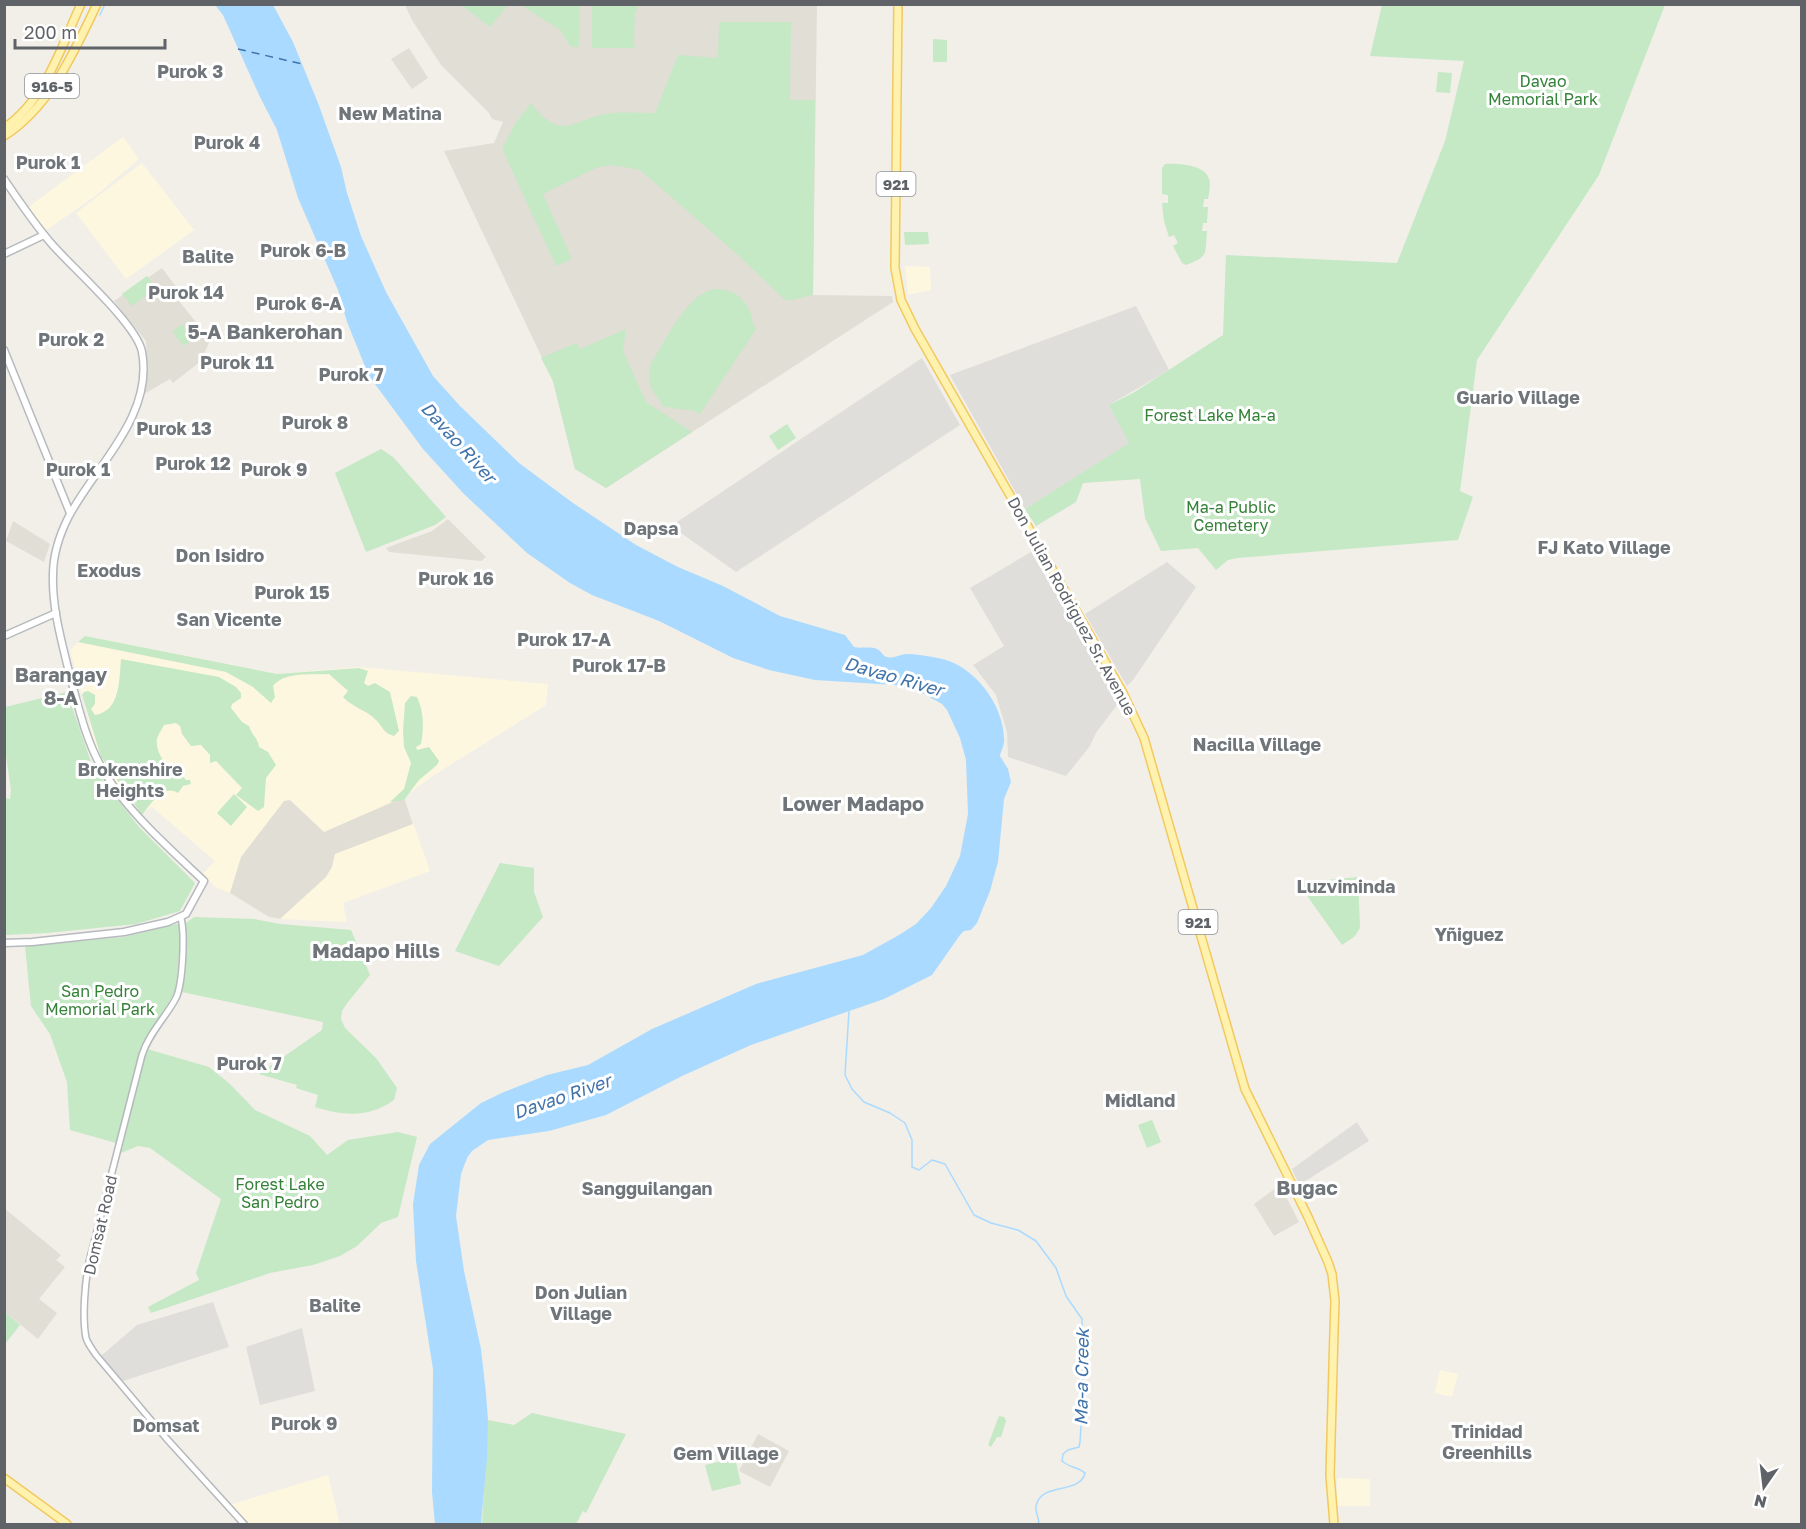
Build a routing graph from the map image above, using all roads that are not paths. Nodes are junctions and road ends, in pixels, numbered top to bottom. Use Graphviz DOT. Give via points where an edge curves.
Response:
graph roads {
  1 [pos="81,4"];
  2 [pos="97,4"];
  3 [pos="898,4"];
  4 [pos="4,128"];
  5 [pos="4,136"];
  6 [pos="4,180"];
  7 [pos="44,235"];
  8 [pos="4,254"];
  9 [pos="4,350"];
  10 [pos="70,513"];
  11 [pos="56,613"];
  12 [pos="4,636"];
  13 [pos="181,918"];
  14 [pos="4,943"];
  15 [pos="4,1478"];
  16 [pos="67,1524"];
  17 [pos="244,1524"];
  18 [pos="1334,1524"];
  1 -- 4 [label="main road, 916-5" via="37,94"];
  2 -- 5 [label="main road, 916-5" via="64,69 43,100 24,122"];
  3 -- 18 [label="main road, Don Julian Rodriguez Sr. Avenue / 921" via="895,268 900,294 917,333 1123,693 1144,738 1245,1089 1332,1274 1335,1301 1330,1475"];
  6 -- 7 [label="main road"];
  7 -- 8 [label="main road"];
  7 -- 10 [label="main road" via="124,322 142,354 142,380 132,416"];
  9 -- 10 [label="main road"];
  10 -- 11 [label="main road" via="54,557"];
  11 -- 12 [label="main road"];
  11 -- 13 [label="main road" via="75,693 100,765 138,816 204,881"];
  13 -- 14 [label="main road" via="123,932"];
  13 -- 17 [label="street, Domsat Road" via="179,986 142,1055 89,1262 86,1338 160,1431"];
  15 -- 16 [label="main road"];
}
